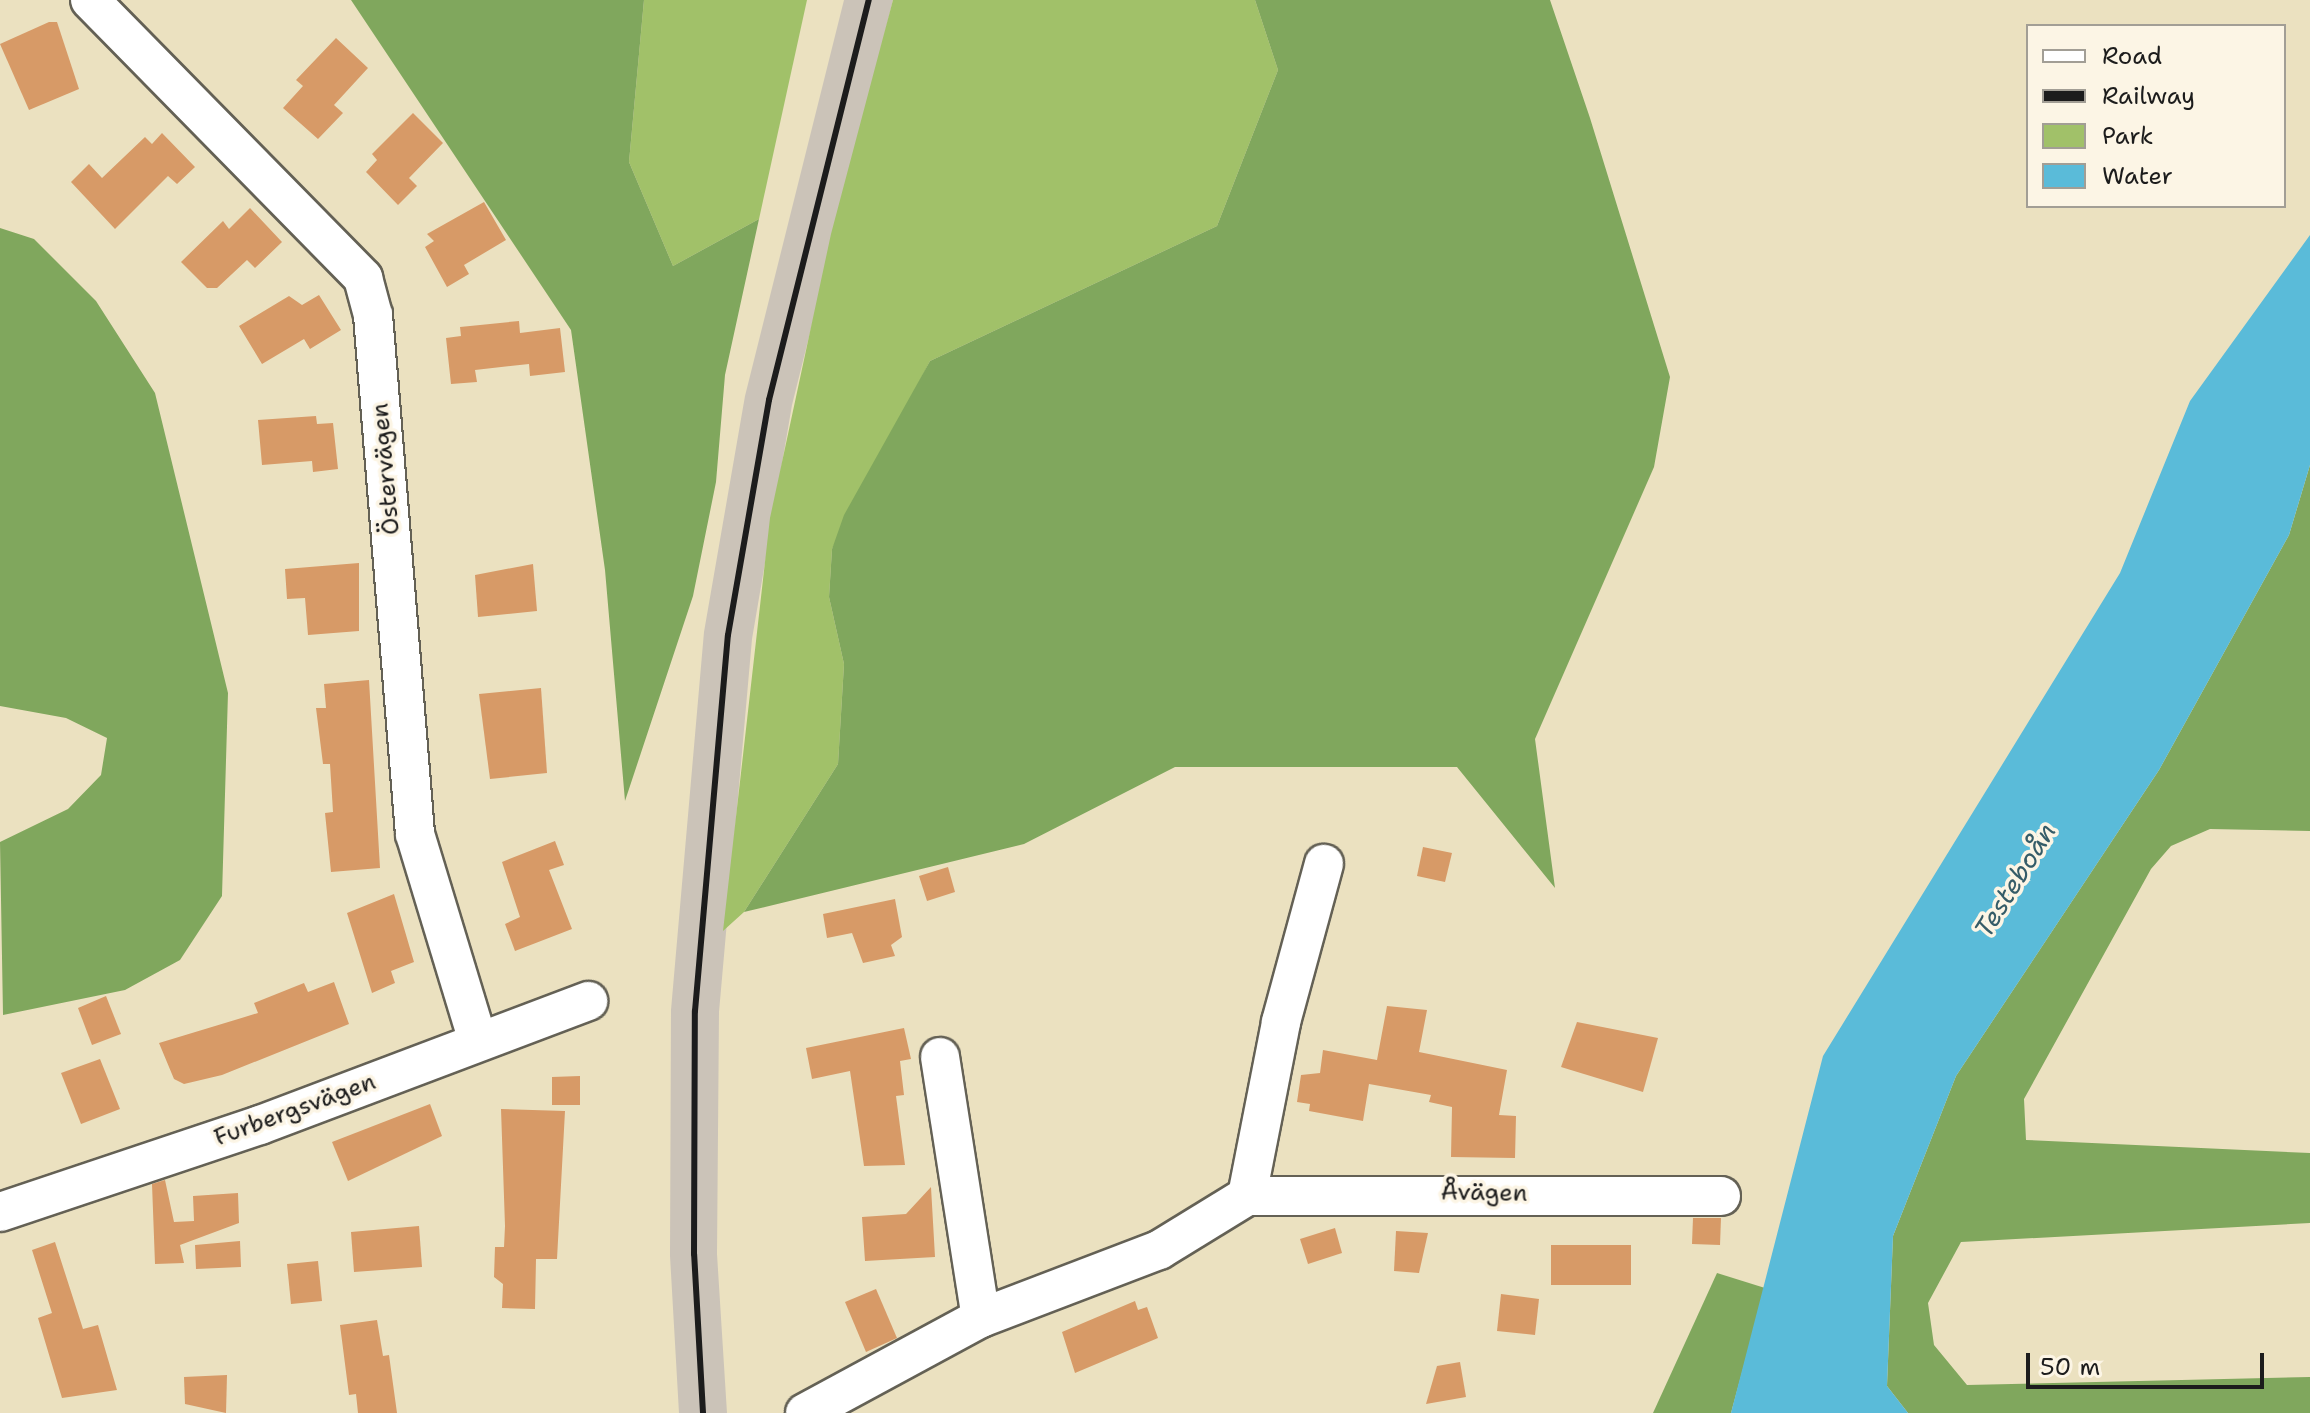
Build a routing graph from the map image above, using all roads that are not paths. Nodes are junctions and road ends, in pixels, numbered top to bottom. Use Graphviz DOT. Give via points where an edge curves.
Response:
graph roads {
  1 [pos="90,0"];
  2 [pos="1324,864"];
  3 [pos="588,1001"];
  4 [pos="478,1041"];
  5 [pos="940,1057"];
  6 [pos="1247,1196"];
  7 [pos="1721,1196"];
  8 [pos="0,1212"];
  9 [pos="981,1318"];
  10 [pos="805,1413"];
  1 -- 4 [label="street, Östervägen" via="363,278 373,315 415,834"];
  2 -- 6 [label="street" via="1281,1022"];
  3 -- 4 [label="street, Furbergsvägen"];
  4 -- 8 [label="street, Furbergsvägen"];
  5 -- 9 [label="street"];
  6 -- 7 [label="street, Åvägen"];
  6 -- 9 [label="street" via="1159,1250"];
  9 -- 10 [label="street"];
}
